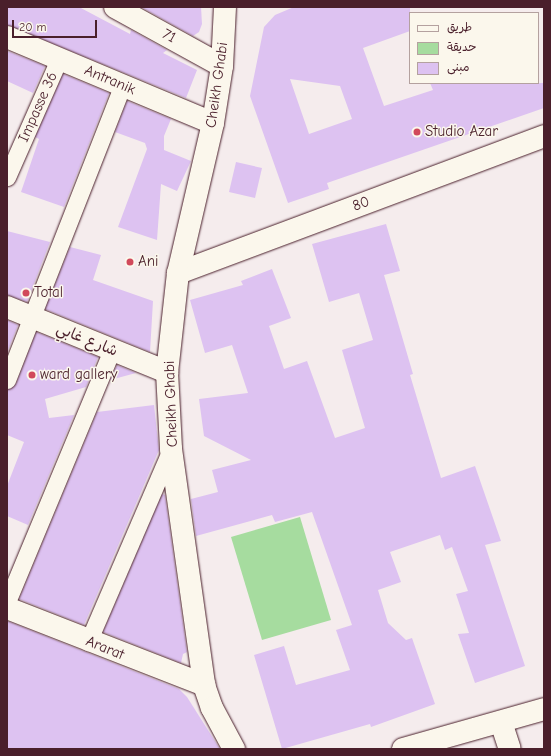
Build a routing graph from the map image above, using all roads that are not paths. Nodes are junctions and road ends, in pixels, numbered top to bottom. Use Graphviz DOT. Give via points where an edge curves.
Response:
graph roads {
  1 [pos="115,7"];
  2 [pos="225,7"];
  3 [pos="7,37"];
  4 [pos="59,59"];
  5 [pos="222,66"];
  6 [pos="122,86"];
  7 [pos="213,123"];
  8 [pos="544,136"];
  9 [pos="7,177"];
  10 [pos="178,273"];
  11 [pos="7,307"];
  12 [pos="32,317"];
  13 [pos="112,350"];
  14 [pos="167,372"];
  15 [pos="7,380"];
  16 [pos="171,449"];
  17 [pos="7,602"];
  18 [pos="7,608"];
  19 [pos="88,642"];
  20 [pos="204,685"];
  21 [pos="544,709"];
  22 [pos="501,722"];
  23 [pos="229,746"];
  24 [pos="403,749"];
  25 [pos="510,749"];
  1 -- 5 [label="street, 71"];
  2 -- 5 [label="street, Cheikh Ghabi"];
  3 -- 4 [label="street, Antranik"];
  4 -- 6 [label="street, Antranik"];
  4 -- 9 [label="street, Impasse 36"];
  5 -- 7 [label="street, Cheikh Ghabi"];
  6 -- 7 [label="street, Antranik"];
  6 -- 12 [label="street"];
  7 -- 10 [label="street, Cheikh Ghabi"];
  8 -- 10 [label="street, 80"];
  10 -- 14 [label="street, Cheikh Ghabi"];
  11 -- 12 [label="street, شارع غابي"];
  12 -- 13 [label="street, شارع غابي"];
  12 -- 15 [label="street"];
  13 -- 14 [label="street, شارع غابي"];
  13 -- 17 [label="street"];
  14 -- 16 [label="street, Cheikh Ghabi"];
  16 -- 19 [label="street"];
  16 -- 20 [label="street, Cheikh Ghabi"];
  18 -- 19 [label="street, Ararat"];
  19 -- 20 [label="street, Ararat"];
  20 -- 23 [label="street, Cheikh Ghabi"];
  21 -- 22 [label="street"];
  22 -- 24 [label="street"];
  22 -- 25 [label="street"];
}
